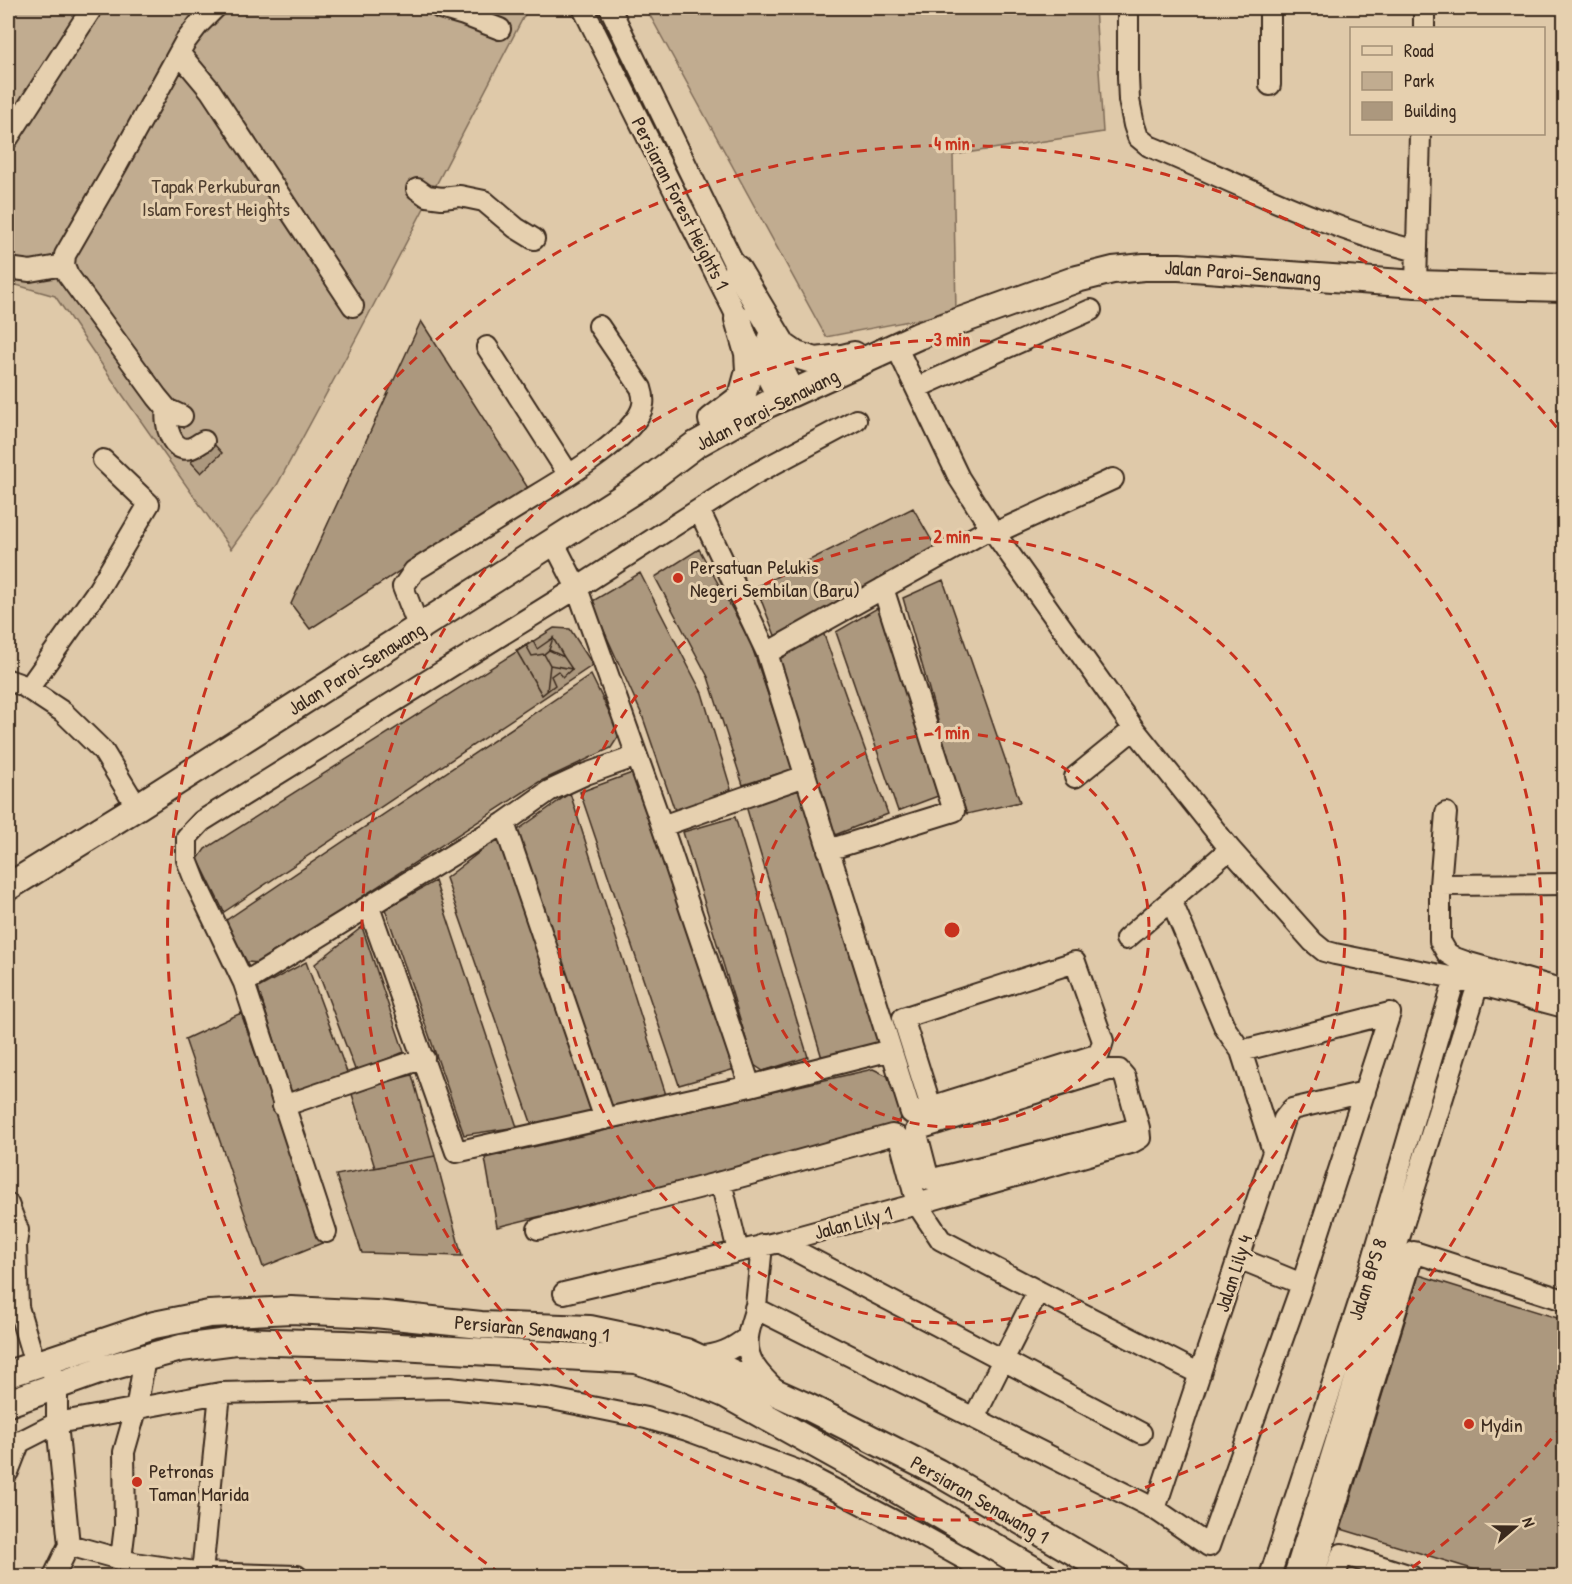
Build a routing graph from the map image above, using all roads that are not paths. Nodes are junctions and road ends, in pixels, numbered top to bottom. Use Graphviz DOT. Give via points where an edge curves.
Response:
graph roads {
  1 [pos="92,8"];
  2 [pos="215,8"];
  3 [pos="440,8"];
  4 [pos="583,8"];
  5 [pos="610,8"];
  6 [pos="1128,8"];
  7 [pos="1270,8"];
  8 [pos="1424,8"];
  9 [pos="1424,27"];
  10 [pos="500,29"];
  11 [pos="179,53"];
  12 [pos="1270,86"];
  13 [pos="1420,135"];
  14 [pos="8,138"];
  15 [pos="417,189"];
  16 [pos="534,238"];
  17 [pos="1417,251"];
  18 [pos="64,265"];
  19 [pos="8,268"];
  20 [pos="737,269"];
  21 [pos="1416,284"];
  22 [pos="1564,288"];
  23 [pos="353,306"];
  24 [pos="1090,310"];
  25 [pos="738,319"];
  26 [pos="599,326"];
  27 [pos="907,341"];
  28 [pos="487,347"];
  29 [pos="916,388"];
  30 [pos="786,395"];
  31 [pos="856,420"];
  32 [pos="204,441"];
  33 [pos="103,460"];
  34 [pos="569,475"];
  35 [pos="1113,479"];
  36 [pos="639,487"];
  37 [pos="699,510"];
  38 [pos="993,530"];
  39 [pos="553,541"];
  40 [pos="577,588"];
  41 [pos="883,588"];
  42 [pos="419,628"];
  43 [pos="766,653"];
  44 [pos="8,680"];
  45 [pos="28,689"];
  46 [pos="1134,729"];
  47 [pos="637,756"];
  48 [pos="805,776"];
  49 [pos="1075,777"];
  50 [pos="137,807"];
  51 [pos="1446,813"];
  52 [pos="504,823"];
  53 [pos="662,826"];
  54 [pos="1230,849"];
  55 [pos="828,850"];
  56 [pos="1564,884"];
  57 [pos="1440,885"];
  58 [pos="8,887"];
  59 [pos="1171,900"];
  60 [pos="369,907"];
  61 [pos="1126,939"];
  62 [pos="1455,978"];
  63 [pos="244,982"];
  64 [pos="1478,984"];
  65 [pos="1564,990"];
  66 [pos="1564,1007"];
  67 [pos="891,1050"];
  68 [pos="1241,1051"];
  69 [pos="424,1058"];
  70 [pos="750,1086"];
  71 [pos="1365,1092"];
  72 [pos="283,1106"];
  73 [pos="931,1107"];
  74 [pos="605,1119"];
  75 [pos="914,1121"];
  76 [pos="1139,1133"];
  77 [pos="1273,1151"];
  78 [pos="722,1182"];
  79 [pos="8,1204"];
  80 [pos="916,1204"];
  81 [pos="538,1229"];
  82 [pos="326,1232"];
  83 [pos="770,1244"];
  84 [pos="738,1251"];
  85 [pos="1238,1258"];
  86 [pos="1302,1284"];
  87 [pos="1038,1292"];
  88 [pos="564,1293"];
  89 [pos="1564,1300"];
  90 [pos="755,1308"];
  91 [pos="748,1337"];
  92 [pos="698,1357"];
  93 [pos="145,1358"];
  94 [pos="1003,1360"];
  95 [pos="42,1362"];
  96 [pos="8,1374"];
  97 [pos="1200,1374"];
  98 [pos="57,1386"];
  99 [pos="220,1393"];
  100 [pos="778,1394"];
  101 [pos="8,1403"];
  102 [pos="136,1410"];
  103 [pos="974,1418"];
  104 [pos="57,1423"];
  105 [pos="1141,1433"];
  106 [pos="14,1445"];
  107 [pos="8,1472"];
  108 [pos="1155,1509"];
  109 [pos="69,1545"];
  110 [pos="128,1566"];
  111 [pos="1367,1570"];
  112 [pos="210,1574"];
  113 [pos="54,1576"];
  114 [pos="297,1576"];
  115 [pos="995,1576"];
  116 [pos="1044,1576"];
  117 [pos="1116,1576"];
  118 [pos="1270,1576"];
  119 [pos="1294,1576"];
  120 [pos="1314,1576"];
  121 [pos="1335,1576"];
  122 [pos="1411,1576"];
  1 -- 14 [label="street"];
  2 -- 11 [label="street"];
  3 -- 10 [label="street"];
  4 -- 25 [label="street, Persiaran Forest Heights 1"];
  5 -- 20 [label="street, Persiaran Forest Heights 1"];
  6 -- 17 [label="street" via="1129,100 1138,137 1149,146 1298,211"];
  7 -- 12 [label="street"];
  8 -- 9 [label="street"];
  11 -- 18 [label="street" via="65,255"];
  11 -- 23 [label="street" via="210,90"];
  13 -- 17 [label="street"];
  15 -- 16 [label="street" via="427,196 484,201"];
  17 -- 21 [label="street"];
  18 -- 19 [label="street" via="30,271"];
  18 -- 32 [label="street" via="157,397 175,412 165,416 174,442 190,449"];
  20 -- 27 [label="main road" via="783,345 796,355 816,361 842,358"];
  20 -- 30 [label="street, Persiaran Forest Heights 1"];
  21 -- 22 [label="main road, Jalan Paroi-Senawang"];
  21 -- 27 [label="main road, Jalan Paroi-Senawang" via="1179,267 1113,270 1077,279"];
  24 -- 29 [label="street"];
  25 -- 30 [label="street, Persiaran Forest Heights 1"];
  25 -- 36 [label="main road" via="748,353 749,371 743,393 665,454"];
  26 -- 34 [label="street" via="641,388 643,408 628,428"];
  27 -- 29 [label="street"];
  27 -- 30 [label="main road, Jalan Paroi-Senawang"];
  28 -- 34 [label="street"];
  29 -- 38 [label="street" via="959,478"];
  30 -- 36 [label="main road, Jalan Paroi-Senawang" via="695,445"];
  31 -- 37 [label="street" via="753,475"];
  33 -- 45 [label="street" via="149,504 98,590"];
  34 -- 42 [label="street" via="414,571 403,587"];
  35 -- 38 [label="street"];
  36 -- 39 [label="main road, Jalan Paroi-Senawang"];
  37 -- 40 [label="street"];
  37 -- 43 [label="street"];
  38 -- 41 [label="street"];
  38 -- 46 [label="street"];
  39 -- 40 [label="street"];
  39 -- 42 [label="main road, Jalan Paroi-Senawang"];
  40 -- 47 [label="street"];
  40 -- 63 [label="street" via="202,821 188,837 187,860"];
  41 -- 43 [label="street"];
  41 -- 55 [label="street" via="954,811"];
  42 -- 50 [label="main road, Jalan Paroi-Senawang"];
  43 -- 48 [label="street"];
  44 -- 45 [label="street"];
  45 -- 50 [label="street" via="63,712 103,751"];
  46 -- 49 [label="street"];
  46 -- 54 [label="street"];
  47 -- 52 [label="street" via="549,791"];
  47 -- 53 [label="street"];
  48 -- 53 [label="street"];
  48 -- 55 [label="street"];
  50 -- 58 [label="main road, Jalan Paroi-Senawang"];
  51 -- 57 [label="street"];
  52 -- 60 [label="street"];
  52 -- 74 [label="street"];
  53 -- 70 [label="street"];
  54 -- 59 [label="street"];
  54 -- 62 [label="street" via="1324,951"];
  55 -- 67 [label="street"];
  56 -- 57 [label="street"];
  57 -- 65 [label="street" via="1440,941 1447,953"];
  59 -- 61 [label="street"];
  59 -- 68 [label="street" via="1225,1028"];
  60 -- 63 [label="street"];
  60 -- 69 [label="street"];
  62 -- 64 [label="street"];
  62 -- 118 [label="street, Jalan BPS 8" via="1370,1269"];
  63 -- 72 [label="street"];
  64 -- 66 [label="street"];
  64 -- 119 [label="street"];
  67 -- 70 [label="street"];
  67 -- 75 [label="street"];
  68 -- 71 [label="street" via="1389,1013"];
  68 -- 77 [label="street"];
  69 -- 72 [label="street"];
  69 -- 74 [label="street" via="456,1152"];
  70 -- 74 [label="street"];
  71 -- 77 [label="street, Jalan Lily 4" via="1292,1109 1284,1119"];
  71 -- 86 [label="street"];
  72 -- 82 [label="street"];
  73 -- 73 [label="street" via="1099,1054 1103,1041 1075,962 903,1018"];
  73 -- 75 [label="street"];
  75 -- 76 [label="street" via="929,1180"];
  75 -- 76 [label="street" via="1119,1070 1125,1077"];
  76 -- 80 [label="street, Jalan Lily 1" via="1131,1143"];
  77 -- 85 [label="street, Jalan Lily 4"];
  78 -- 80 [label="street" via="892,1135 901,1144"];
  78 -- 81 [label="street"];
  78 -- 84 [label="street"];
  79 -- 95 [label="street" via="18,1230 18,1307"];
  80 -- 83 [label="street, Jalan Lily 1"];
  80 -- 87 [label="street" via="941,1240"];
  83 -- 84 [label="street, Jalan Lily 1"];
  83 -- 90 [label="street"];
  83 -- 94 [label="street"];
  84 -- 88 [label="street, Jalan Lily 1"];
  85 -- 86 [label="street"];
  85 -- 97 [label="street, Jalan Lily 4"];
  86 -- 108 [label="street" via="1209,1546"];
  87 -- 94 [label="street"];
  87 -- 97 [label="street"];
  89 -- 120 [label="street" via="1414,1252"];
  90 -- 91 [label="street"];
  90 -- 103 [label="street"];
  91 -- 92 [label="street" via="723,1353"];
  91 -- 100 [label="street" via="751,1360"];
  92 -- 95 [label="main road, Persiaran Senawang 1" via="590,1329 291,1310 209,1314 154,1324"];
  92 -- 100 [label="main road, Persiaran Senawang 1"];
  93 -- 98 [label="main road, Persiaran Senawang 1"];
  93 -- 102 [label="street"];
  93 -- 116 [label="main road, Persiaran Senawang 1" via="180,1348 236,1341 636,1360 725,1394"];
  94 -- 103 [label="street"];
  94 -- 105 [label="street"];
  95 -- 96 [label="main road, Persiaran Senawang 1"];
  95 -- 98 [label="street"];
  97 -- 108 [label="street, Jalan Lily 4"];
  98 -- 101 [label="main road, Persiaran Senawang 1"];
  98 -- 104 [label="street"];
  99 -- 102 [label="street"];
  99 -- 112 [label="street"];
  99 -- 115 [label="street" via="449,1388 547,1398 646,1418 801,1472"];
  100 -- 117 [label="main road, Persiaran Senawang 1" via="937,1472"];
  102 -- 104 [label="street"];
  102 -- 110 [label="street" via="124,1452"];
  103 -- 108 [label="street"];
  104 -- 106 [label="street"];
  104 -- 109 [label="street"];
  106 -- 107 [label="street"];
  109 -- 110 [label="street"];
  109 -- 113 [label="street"];
  110 -- 112 [label="street"];
  111 -- 121 [label="street" via="1342,1554"];
  111 -- 122 [label="street"];
  112 -- 114 [label="street"];
}
